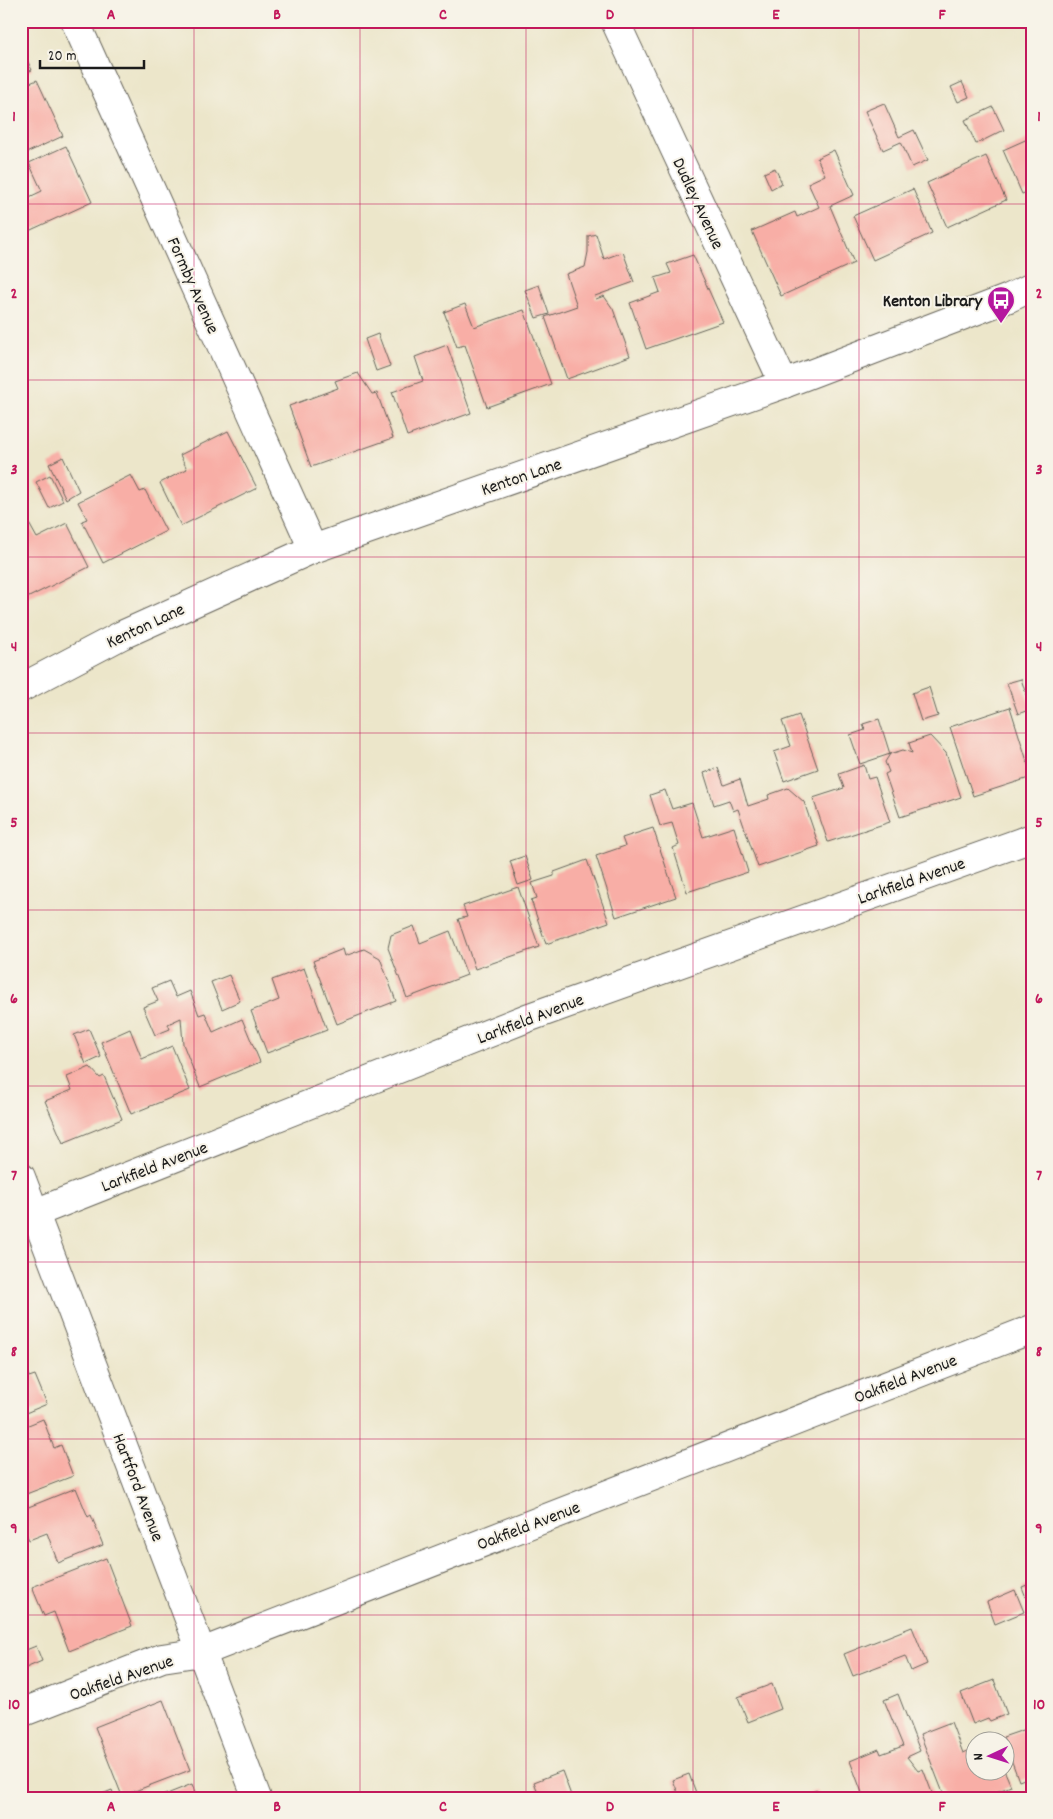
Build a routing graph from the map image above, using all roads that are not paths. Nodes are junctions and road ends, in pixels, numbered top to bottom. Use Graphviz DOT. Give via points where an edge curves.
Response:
graph roads {
  1 [pos="75,21"];
  2 [pos="615,21"];
  3 [pos="1032,287"];
  4 [pos="784,384"];
  5 [pos="313,549"];
  6 [pos="21,688"];
  7 [pos="1032,838"];
  8 [pos="21,1177"];
  9 [pos="34,1213"];
  10 [pos="1032,1329"];
  11 [pos="202,1652"];
  12 [pos="21,1713"];
  13 [pos="257,1798"];
  1 -- 5 [label="street, Formby Avenue"];
  2 -- 4 [label="street, Dudley Avenue"];
  3 -- 4 [label="street, Kenton Lane"];
  4 -- 5 [label="street, Kenton Lane"];
  5 -- 6 [label="street, Kenton Lane" via="122,635"];
  7 -- 9 [label="street, Larkfield Avenue" via="527,1018"];
  8 -- 9 [label="street, Hartford Avenue"];
  9 -- 11 [label="street, Hartford Avenue"];
  10 -- 11 [label="street, Oakfield Avenue"];
  11 -- 12 [label="street, Oakfield Avenue" via="162,1658"];
  11 -- 13 [label="street, Hartford Avenue"];
}
